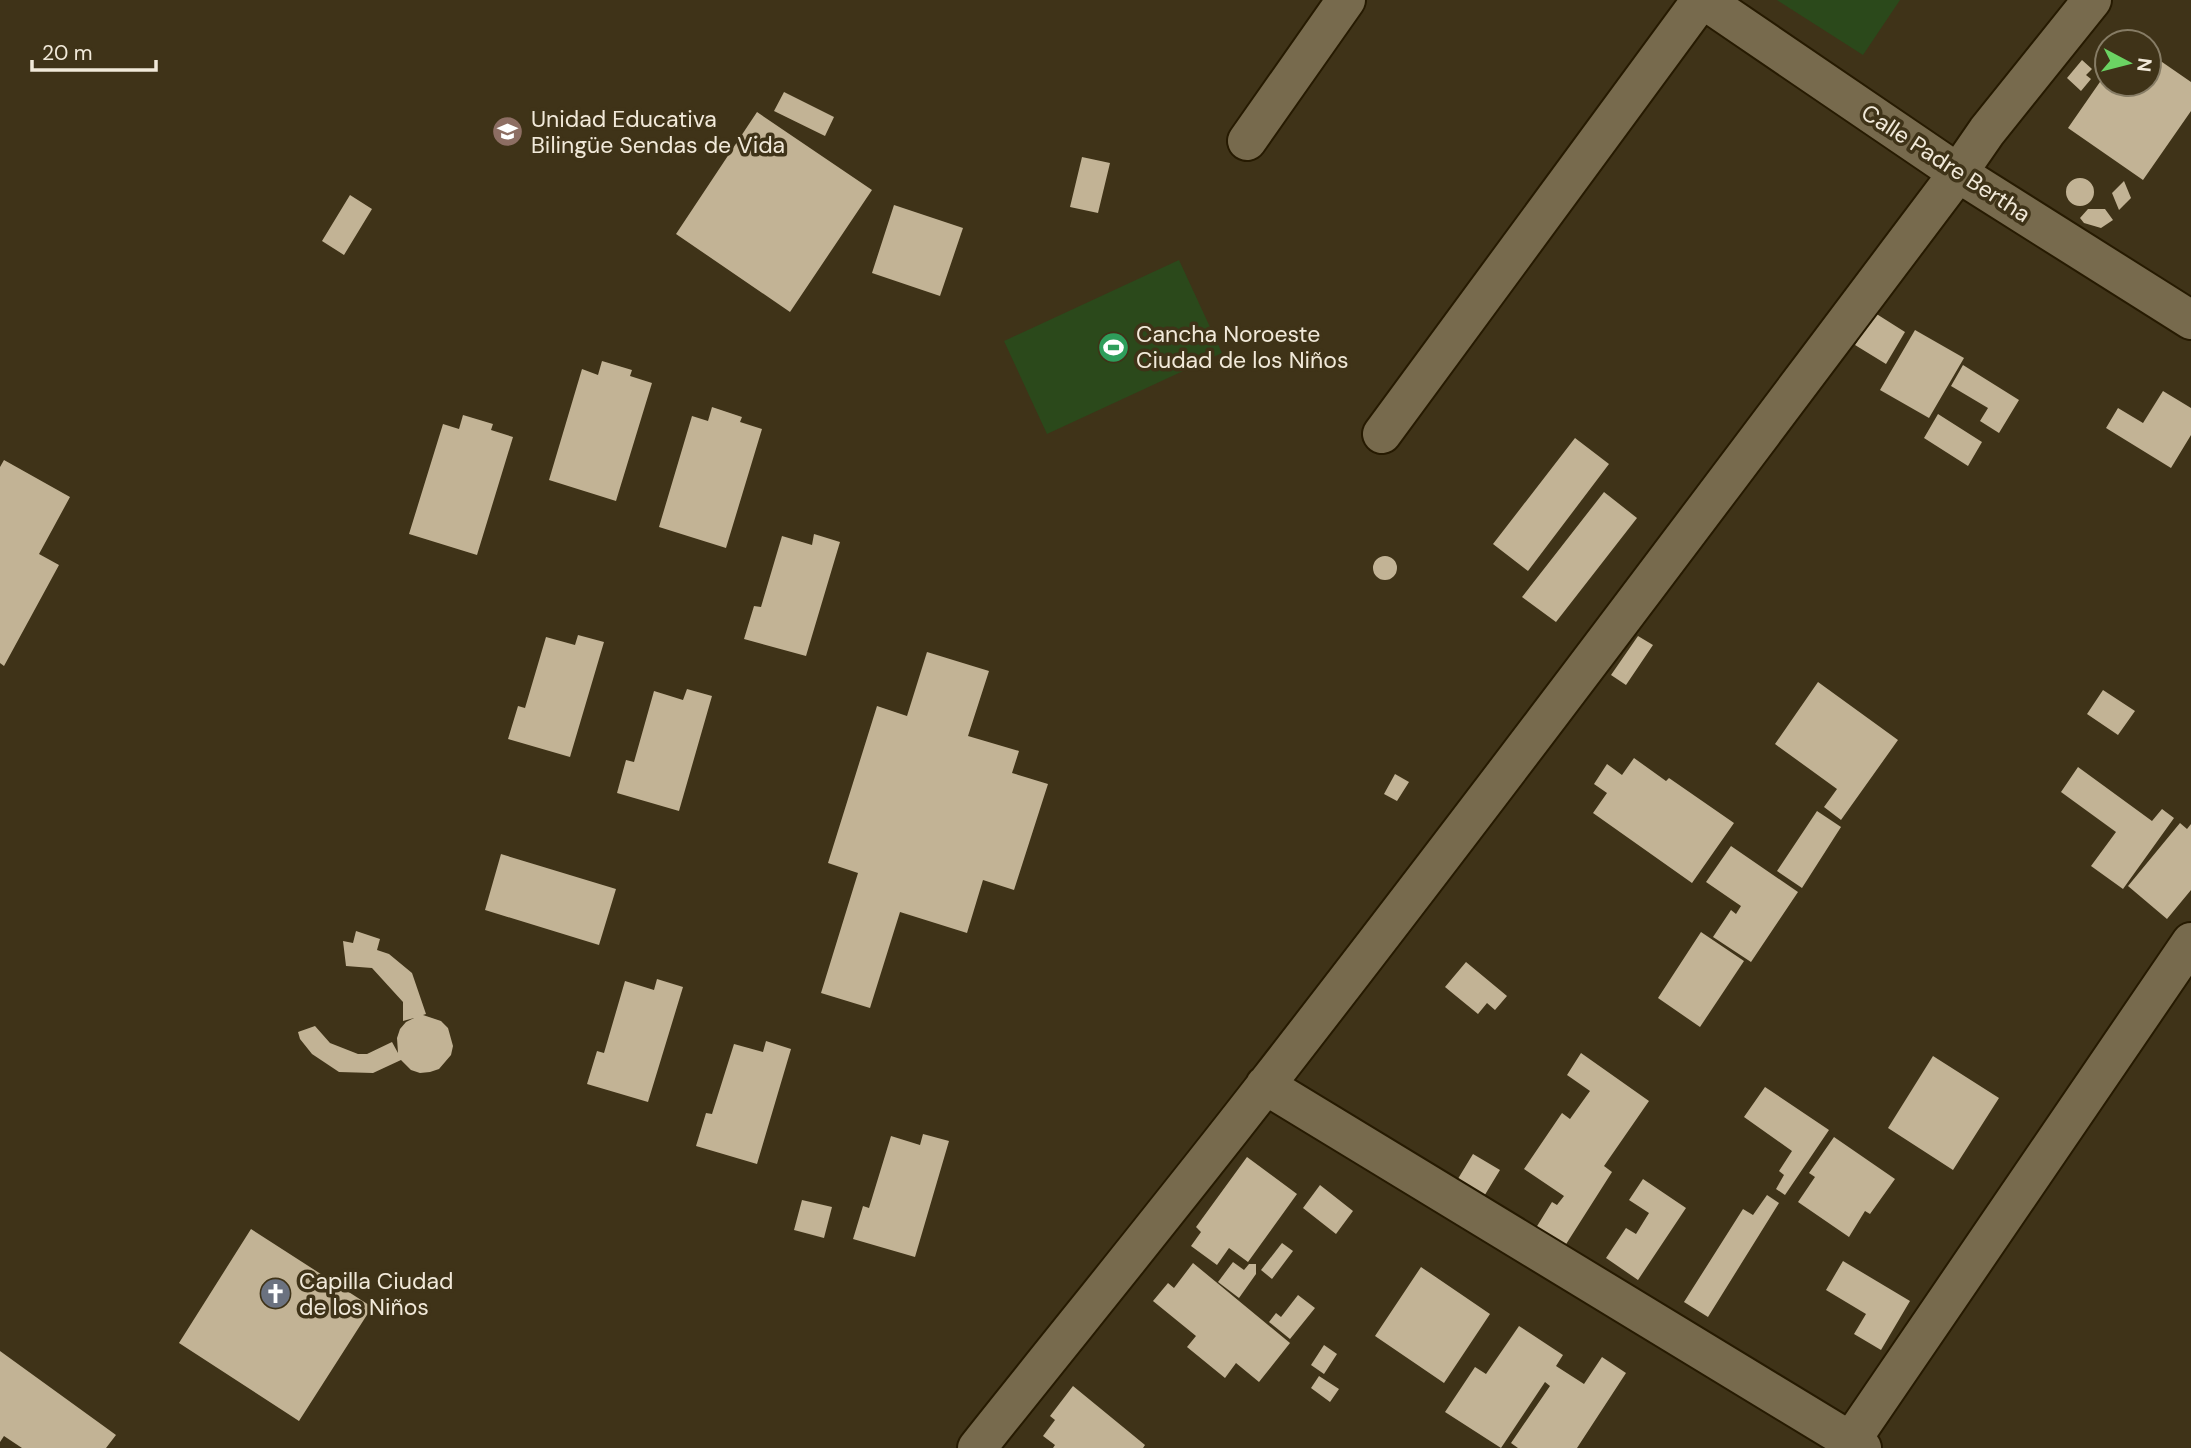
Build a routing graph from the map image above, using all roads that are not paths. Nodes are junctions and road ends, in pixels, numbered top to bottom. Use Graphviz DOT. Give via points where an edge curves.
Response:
graph roads {
  1 [pos="1346,0"];
  2 [pos="1703,0"];
  3 [pos="2092,0"];
  4 [pos="1247,141"];
  5 [pos="1958,173"];
  6 [pos="2191,320"];
  7 [pos="1382,434"];
  8 [pos="2191,942"];
  9 [pos="1265,1085"];
  10 [pos="1853,1446"];
  11 [pos="977,1448"];
  1 -- 4 [label="street"];
  2 -- 5 [label="street, Calle Padre Bertha"];
  2 -- 7 [label="street"];
  3 -- 5 [label="street"];
  5 -- 6 [label="street, Calle Padre Bertha"];
  5 -- 9 [label="street"];
  8 -- 10 [label="street"];
  9 -- 10 [label="street"];
  9 -- 11 [label="street"];
}
